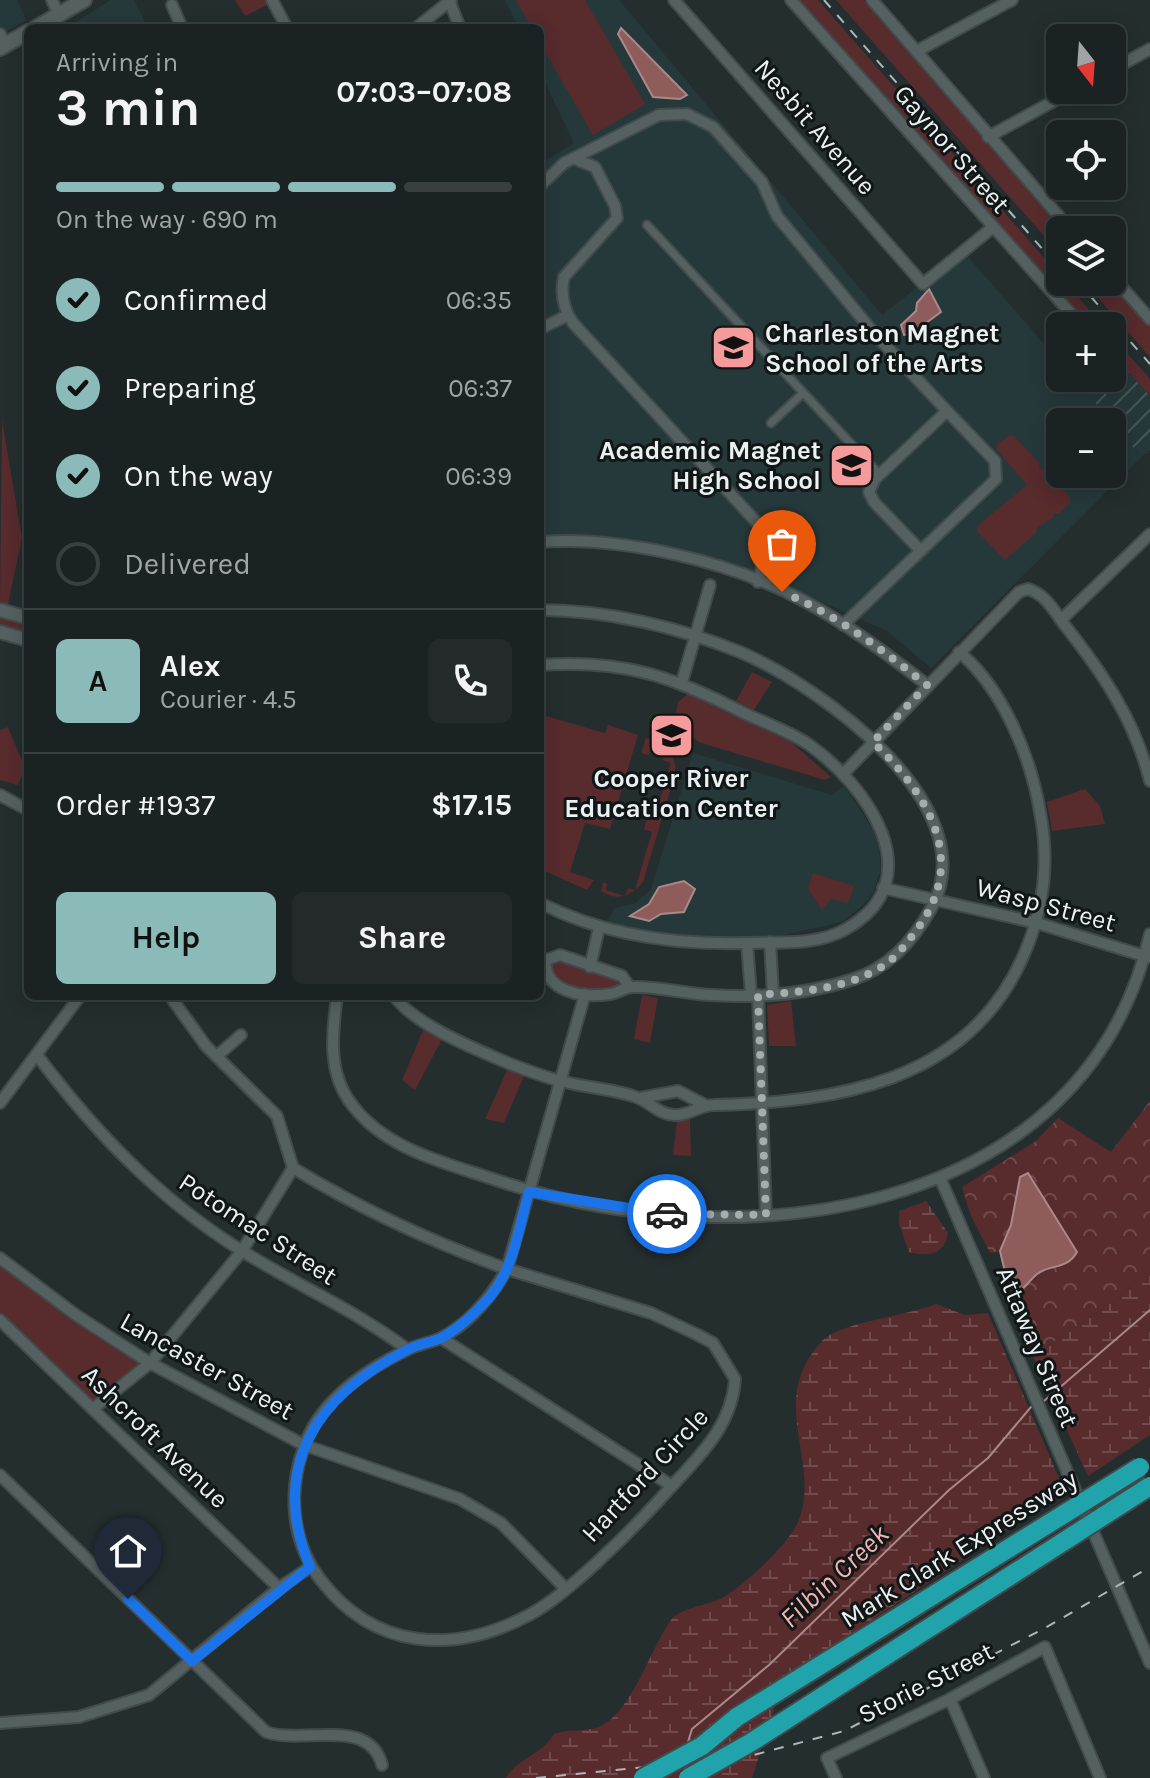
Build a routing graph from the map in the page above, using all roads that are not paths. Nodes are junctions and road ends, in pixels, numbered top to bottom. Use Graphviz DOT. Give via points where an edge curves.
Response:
graph roads {
  1 [pos="52,0"];
  2 [pos="84,0"];
  3 [pos="272,0"];
  4 [pos="450,0"];
  5 [pos="674,0"];
  6 [pos="791,0"];
  7 [pos="872,0"];
  8 [pos="1012,0"];
  9 [pos="172,5"];
  10 [pos="48,23"];
  11 [pos="180,24"];
  12 [pos="282,24"];
  13 [pos="421,24"];
  14 [pos="459,24"];
  15 [pos="24,34"];
  16 [pos="2,42"];
  17 [pos="1150,49"];
  18 [pos="917,51"];
  19 [pos="1126,62"];
  20 [pos="1048,104"];
  21 [pos="988,137"];
  22 [pos="572,160"];
  23 [pos="544,183"];
  24 [pos="1059,216"];
  25 [pos="647,225"];
  26 [pos="992,228"];
  27 [pos="1126,292"];
  28 [pos="1069,312"];
  29 [pos="568,315"];
  30 [pos="1150,319"];
  31 [pos="544,327"];
  32 [pos="803,393"];
  33 [pos="947,411"];
  34 [pos="771,423"];
  35 [pos="879,474"];
  36 [pos="1150,534"];
  37 [pos="544,542"];
  38 [pos="921,551"];
  39 [pos="758,582"];
  40 [pos="710,585"];
  41 [pos="0,610"];
  42 [pos="544,610"];
  43 [pos="24,617"];
  44 [pos="1061,620"];
  45 [pos="843,625"];
  46 [pos="0,632"];
  47 [pos="695,637"];
  48 [pos="24,639"];
  49 [pos="959,652"];
  50 [pos="544,665"];
  51 [pos="682,682"];
  52 [pos="927,685"];
  53 [pos="873,742"];
  54 [pos="843,774"];
  55 [pos="1150,781"];
  56 [pos="0,795"];
  57 [pos="24,808"];
  58 [pos="883,888"];
  59 [pos="936,899"];
  60 [pos="544,905"];
  61 [pos="1037,923"];
  62 [pos="599,928"];
  63 [pos="1150,934"];
  64 [pos="770,942"];
  65 [pos="747,943"];
  66 [pos="1148,957"];
  67 [pos="544,962"];
  68 [pos="544,964"];
  69 [pos="590,967"];
  70 [pos="629,986"];
  71 [pos="585,994"];
  72 [pos="773,994"];
  73 [pos="754,995"];
  74 [pos="77,1000"];
  75 [pos="173,1000"];
  76 [pos="337,1000"];
  77 [pos="398,1000"];
  78 [pos="241,1035"];
  79 [pos="37,1055"];
  80 [pos="217,1056"];
  81 [pos="560,1081"];
  82 [pos="640,1098"];
  83 [pos="0,1103"];
  84 [pos="762,1103"];
  85 [pos="705,1105"];
  86 [pos="293,1168"];
  87 [pos="941,1180"];
  88 [pos="529,1192"];
  89 [pos="766,1215"];
  90 [pos="242,1251"];
  91 [pos="0,1258"];
  92 [pos="507,1269"];
  93 [pos="0,1320"];
  94 [pos="441,1338"];
  95 [pos="407,1349"];
  96 [pos="150,1363"];
  97 [pos="94,1408"];
  98 [pos="304,1445"];
  99 [pos="1140,1467"];
  100 [pos="0,1475"];
  101 [pos="672,1486"];
  102 [pos="1150,1486"];
  103 [pos="310,1567"];
  104 [pos="564,1587"];
  105 [pos="279,1588"];
  106 [pos="1145,1636"];
  107 [pos="192,1661"];
  108 [pos="1150,1663"];
  109 [pos="950,1699"];
  110 [pos="0,1723"];
  111 [pos="382,1765"];
  112 [pos="643,1778"];
  113 [pos="688,1778"];
  114 [pos="836,1778"];
  115 [pos="984,1778"];
  116 [pos="1100,1778"];
  1 -- 10 [label="street"];
  2 -- 10 [label="main road"];
  3 -- 12 [label="street"];
  4 -- 13 [label="street"];
  4 -- 14 [label="street"];
  5 -- 26 [label="street, Nesbit Avenue" via="923,284"];
  6 -- 26 [label="street, Gaynor Street"];
  7 -- 18 [label="street"];
  8 -- 18 [label="street"];
  9 -- 11 [label="street"];
  15 -- 16 [label="main road"];
  17 -- 19 [label="street"];
  18 -- 21 [label="street"];
  20 -- 21 [label="street"];
  21 -- 24 [label="street"];
  22 -- 23 [label="street"];
  22 -- 29 [label="street" via="595,167 617,218 564,277 562,299"];
  22 -- 33 [label="street" via="666,114 687,114 713,127 765,187 777,216"];
  25 -- 32 [label="street"];
  26 -- 28 [label="street, Gaynor Street"];
  27 -- 30 [label="street"];
  29 -- 31 [label="street"];
  29 -- 39 [label="street" via="760,526 768,545"];
  32 -- 34 [label="street"];
  32 -- 35 [label="street"];
  33 -- 35 [label="street"];
  33 -- 38 [label="street" via="995,461 998,473"];
  35 -- 38 [label="street" via="871,497"];
  36 -- 44 [label="street"];
  37 -- 39 [label="street" via="623,546 715,566"];
  38 -- 45 [label="street"];
  39 -- 45 [label="street" via="805,601"];
  40 -- 47 [label="street"];
  41 -- 43 [label="street"];
  42 -- 47 [label="street" via="598,613"];
  44 -- 49 [label="street" via="1036,592 1019,592"];
  44 -- 55 [label="street" via="1115,694"];
  45 -- 52 [label="street"];
  46 -- 48 [label="street"];
  47 -- 51 [label="street"];
  47 -- 53 [label="street" via="743,654 804,688"];
  49 -- 52 [label="street"];
  49 -- 61 [label="street" via="996,698 1032,779 1045,837 1044,895"];
  50 -- 51 [label="street" via="638,669"];
  51 -- 54 [label="street" via="807,744"];
  52 -- 53 [label="street"];
  53 -- 54 [label="street"];
  53 -- 59 [label="street" via="917,792 939,835 943,867"];
  54 -- 58 [label="street" via="885,834 889,853"];
  56 -- 57 [label="street"];
  58 -- 59 [label="street, Wasp Street"];
  58 -- 64 [label="street" via="847,929 822,939"];
  59 -- 61 [label="street, Wasp Street"];
  59 -- 72 [label="street" via="900,952 877,970 819,989"];
  60 -- 62 [label="street"];
  61 -- 66 [label="street, Wasp Street"];
  61 -- 84 [label="street" via="1003,995 984,1021 954,1046 922,1066 843,1092"];
  62 -- 65 [label="street" via="689,942"];
  62 -- 69 [label="street"];
  63 -- 66 [label="street"];
  64 -- 65 [label="street"];
  64 -- 72 [label="street"];
  65 -- 73 [label="street"];
  66 -- 87 [label="street" via="1119,1021 1064,1097 1000,1147"];
  67 -- 69 [label="street" via="560,955"];
  68 -- 71 [label="street" via="556,986"];
  69 -- 70 [label="street" via="622,976"];
  70 -- 71 [label="street" via="614,994"];
  70 -- 73 [label="street"];
  71 -- 81 [label="street"];
  72 -- 73 [label="street"];
  73 -- 84 [label="street"];
  74 -- 79 [label="street"];
  75 -- 80 [label="street"];
  76 -- 88 [label="street" via="332,1039 337,1075 351,1104 371,1127 405,1147"];
  77 -- 81 [label="street" via="408,1011 487,1054"];
  78 -- 80 [label="street"];
  79 -- 83 [label="street"];
  79 -- 90 [label="street, Potomac Street" via="84,1116 130,1163 166,1197"];
  80 -- 86 [label="street" via="277,1116"];
  81 -- 82 [label="street"];
  81 -- 88 [label="street"];
  82 -- 85 [label="street" via="678,1091"];
  82 -- 85 [label="street" via="674,1115"];
  84 -- 85 [label="street"];
  84 -- 89 [label="street"];
  86 -- 90 [label="street"];
  86 -- 92 [label="street" via="434,1243"];
  87 -- 89 [label="street" via="853,1204"];
  87 -- 106 [label="street, Attaway Street"];
  88 -- 89 [label="street" via="642,1212"];
  88 -- 92 [label="street"];
  90 -- 95 [label="street, Potomac Street"];
  90 -- 96 [label="street"];
  91 -- 96 [label="street, Lancaster Street"];
  92 -- 94 [label="street, Hartford Circle" via="491,1296"];
  92 -- 101 [label="street, Hartford Circle" via="651,1313 713,1343 735,1379 733,1402 728,1419"];
  93 -- 97 [label="street, Ashcroft Avenue"];
  94 -- 95 [label="street, Hartford Circle"];
  94 -- 101 [label="street"];
  95 -- 98 [label="street, Hartford Circle" via="340,1393"];
  96 -- 97 [label="street"];
  96 -- 98 [label="street, Lancaster Street"];
  97 -- 105 [label="street, Ashcroft Avenue"];
  98 -- 103 [label="street, Hartford Circle" via="293,1494 295,1521"];
  98 -- 104 [label="street, Lancaster Street" via="460,1499 501,1523"];
  99 -- 112 [label="highway, Mark Clark Expressway, bridge" via="737,1717 702,1746"];
  100 -- 107 [label="street"];
  101 -- 104 [label="street, Hartford Circle"];
  102 -- 113 [label="highway, Mark Clark Expressway, bridge"];
  103 -- 104 [label="street, Hartford Circle" via="336,1600 379,1629 425,1641 463,1640 489,1631 531,1614"];
  103 -- 105 [label="street"];
  105 -- 107 [label="street"];
  106 -- 108 [label="street, Attaway Street"];
  107 -- 110 [label="street" via="149,1695 109,1710"];
  107 -- 111 [label="street" via="266,1732 285,1739 359,1737 373,1746"];
  109 -- 114 [label="street, Storie Street" via="827,1758"];
  109 -- 115 [label="street"];
  109 -- 116 [label="street, Storie Street" via="1045,1647"];
}
